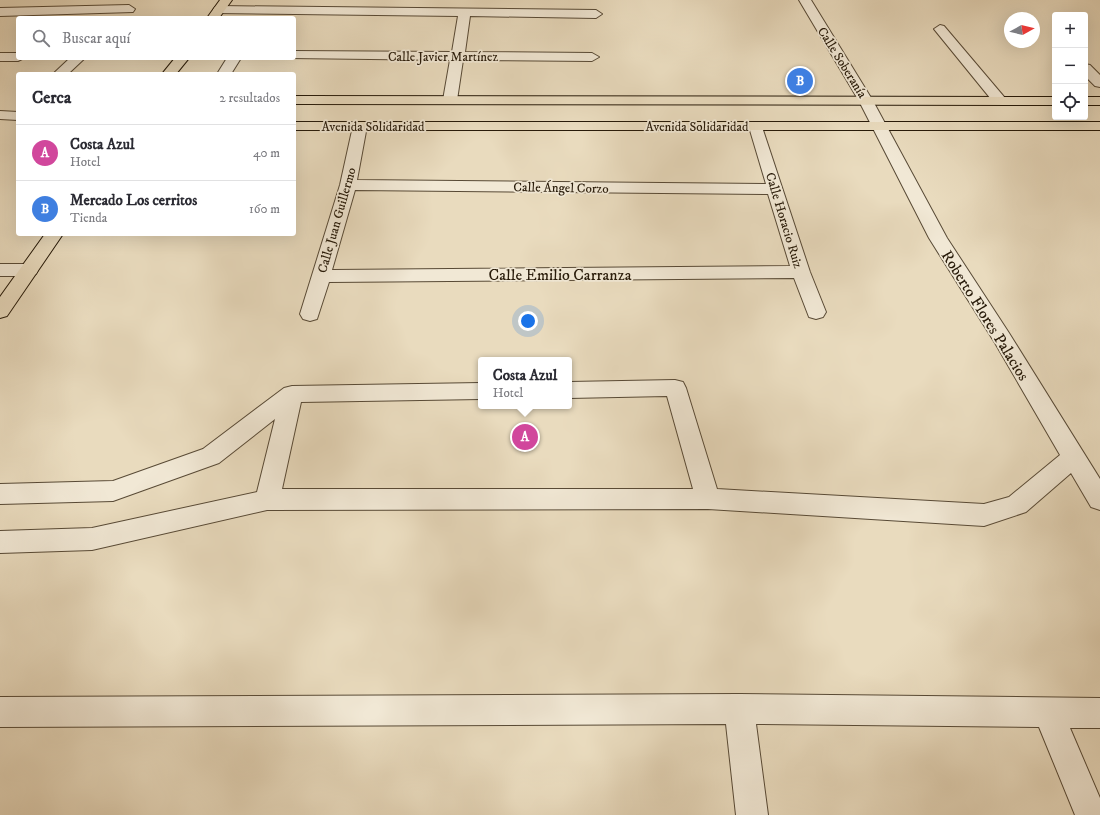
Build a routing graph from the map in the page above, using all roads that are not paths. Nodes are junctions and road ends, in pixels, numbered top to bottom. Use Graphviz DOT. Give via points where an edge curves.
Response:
graph roads {
  1 [pos="139,0"];
  2 [pos="804,0"];
  3 [pos="129,9"];
  4 [pos="220,9"];
  5 [pos="0,12"];
  6 [pos="465,12"];
  7 [pos="264,14"];
  8 [pos="596,14"];
  9 [pos="122,16"];
  10 [pos="940,29"];
  11 [pos="296,55"];
  12 [pos="0,57"];
  13 [pos="16,57"];
  14 [pos="457,57"];
  15 [pos="592,57"];
  16 [pos="76,60"];
  17 [pos="180,60"];
  18 [pos="233,60"];
  19 [pos="1088,71"];
  20 [pos="62,72"];
  21 [pos="171,72"];
  22 [pos="225,72"];
  23 [pos="1100,83"];
  24 [pos="296,100"];
  25 [pos="450,100"];
  26 [pos="866,101"];
  27 [pos="1000,101"];
  28 [pos="1052,101"];
  29 [pos="1088,101"];
  30 [pos="1100,101"];
  31 [pos="296,126"];
  32 [pos="360,126"];
  33 [pos="880,126"];
  34 [pos="1100,126"];
  35 [pos="756,127"];
  36 [pos="348,184"];
  37 [pos="775,188"];
  38 [pos="53,236"];
  39 [pos="0,270"];
  40 [pos="29,270"];
  41 [pos="800,272"];
  42 [pos="320,276"];
  43 [pos="0,311"];
  44 [pos="816,312"];
  45 [pos="310,314"];
  46 [pos="572,390"];
  47 [pos="478,391"];
  48 [pos="292,394"];
  49 [pos="1074,458"];
  50 [pos="0,494"];
  51 [pos="708,499"];
  52 [pos="267,500"];
  53 [pos="1100,500"];
  54 [pos="0,542"];
  55 [pos="739,709"];
  56 [pos="0,712"];
  57 [pos="1100,713"];
  58 [pos="1049,714"];
  59 [pos="752,815"];
  60 [pos="1091,815"];
  1 -- 3 [label="street"];
  2 -- 26 [label="street, Calle Soberanía"];
  3 -- 5 [label="street"];
  3 -- 9 [label="street"];
  4 -- 7 [label="street"];
  6 -- 7 [label="street"];
  6 -- 8 [label="street"];
  6 -- 14 [label="street"];
  10 -- 27 [label="street"];
  11 -- 14 [label="street, Calle Javier Martínez"];
  12 -- 13 [label="street"];
  14 -- 15 [label="street, Calle Javier Martínez"];
  14 -- 25 [label="street"];
  16 -- 20 [label="street"];
  17 -- 21 [label="main road"];
  18 -- 22 [label="street"];
  19 -- 23 [label="street"];
  24 -- 25 [label="main road, Avenida Solidaridad"];
  25 -- 26 [label="main road, Avenida Solidaridad"];
  26 -- 27 [label="main road, Avenida Solidaridad"];
  26 -- 33 [label="street, Calle Soberanía"];
  27 -- 28 [label="main road, Avenida Solidaridad"];
  29 -- 30 [label="main road"];
  31 -- 32 [label="main road, Avenida Solidaridad"];
  32 -- 35 [label="main road, Avenida Solidaridad"];
  32 -- 36 [label="street, Calle Juan Guillermo"];
  33 -- 34 [label="main road, Avenida Solidaridad"];
  33 -- 35 [label="main road, Avenida Solidaridad"];
  33 -- 49 [label="street, Roberto Flores Palacios" via="938,238"];
  35 -- 37 [label="street, Calle Horacio Ruiz"];
  36 -- 37 [label="street, Calle Ángel Corzo"];
  36 -- 42 [label="street, Calle Juan Guillermo"];
  37 -- 41 [label="street, Calle Horacio Ruiz"];
  38 -- 40 [label="main road"];
  39 -- 40 [label="street"];
  40 -- 43 [label="main road"];
  41 -- 42 [label="street, Calle Emilio Carranza"];
  41 -- 44 [label="street, Calle Horacio Ruiz"];
  42 -- 45 [label="street, Calle Juan Guillermo"];
  46 -- 51 [label="street" via="675,388"];
  47 -- 48 [label="street"];
  48 -- 50 [label="street" via="211,456 113,491"];
  48 -- 52 [label="street"];
  49 -- 51 [label="street" via="1017,505 984,515"];
  49 -- 53 [label="street, Roberto Flores Palacios"];
  51 -- 52 [label="street"];
  52 -- 54 [label="street" via="92,539"];
  55 -- 56 [label="street"];
  55 -- 58 [label="street"];
  55 -- 59 [label="street"];
  57 -- 58 [label="street"];
  58 -- 60 [label="street"];
}
